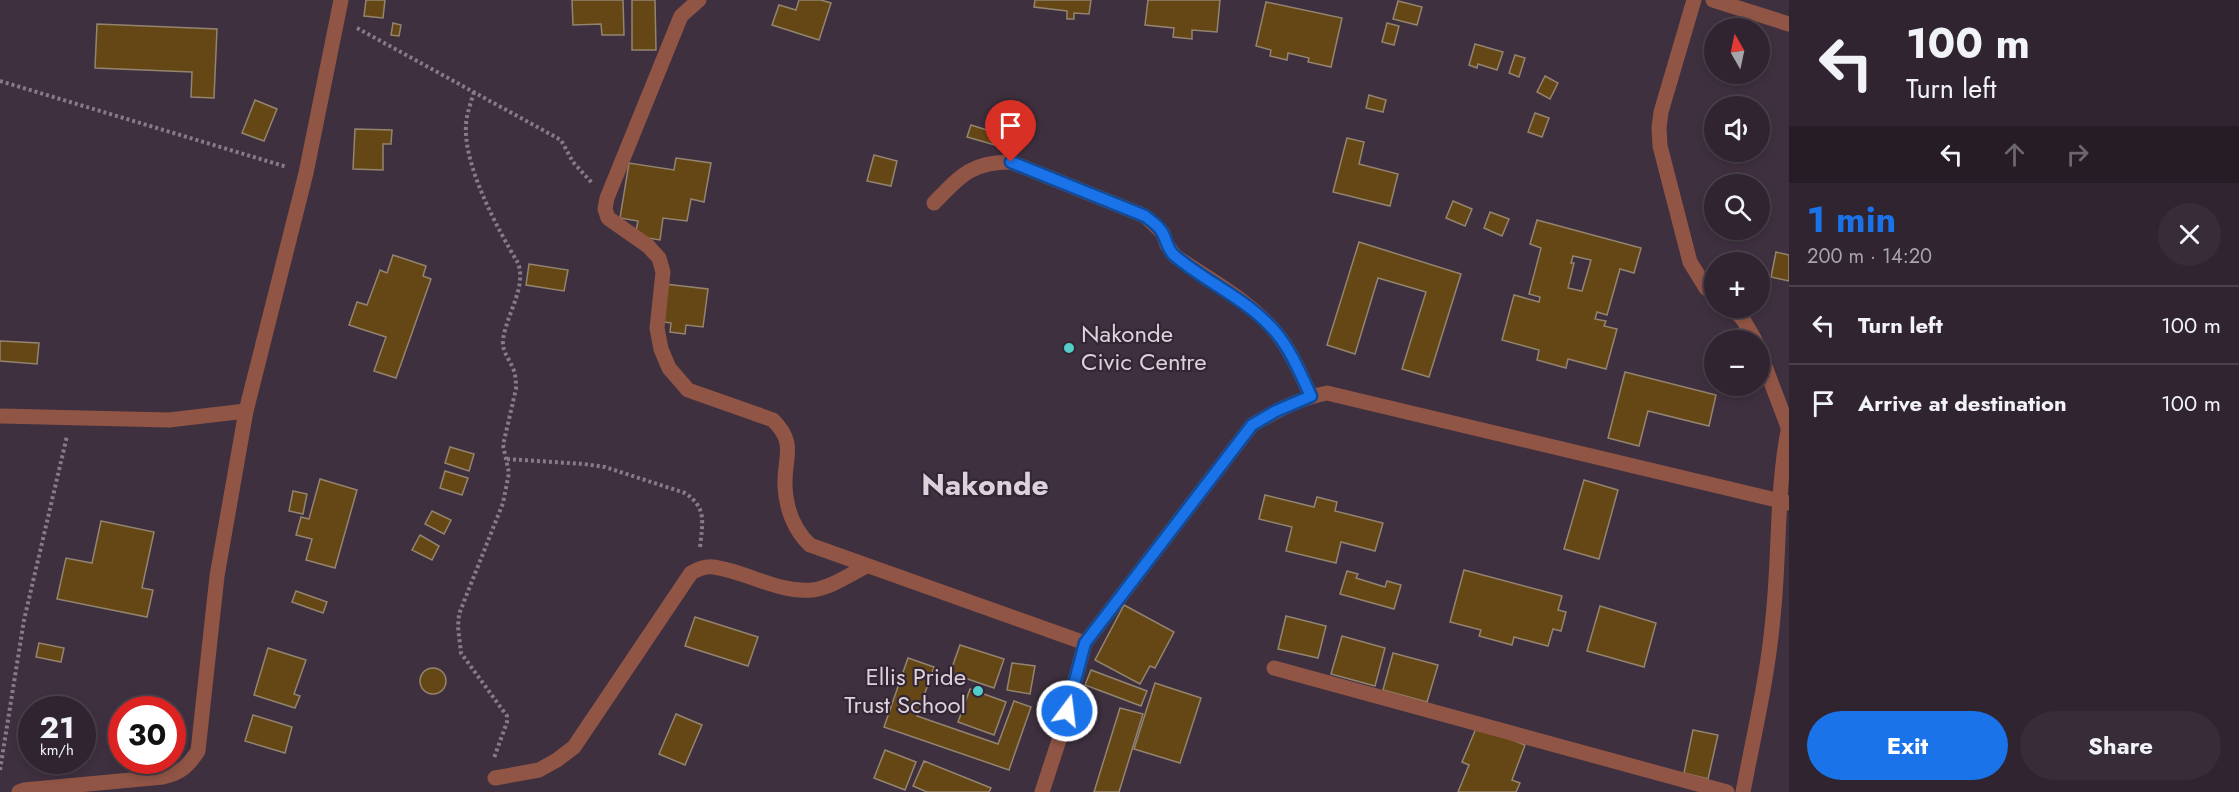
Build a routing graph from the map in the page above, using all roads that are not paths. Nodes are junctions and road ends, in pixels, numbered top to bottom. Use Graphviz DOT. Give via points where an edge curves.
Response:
graph roads {
  1 [pos="341,0"];
  2 [pos="699,0"];
  3 [pos="1694,0"];
  4 [pos="1713,0"];
  5 [pos="1789,24"];
  6 [pos="934,202"];
  7 [pos="1704,285"];
  8 [pos="1770,379"];
  9 [pos="1311,396"];
  10 [pos="246,411"];
  11 [pos="0,416"];
  12 [pos="1789,427"];
  13 [pos="1784,502"];
  14 [pos="867,566"];
  15 [pos="1085,643"];
  16 [pos="1274,668"];
  17 [pos="495,778"];
  18 [pos="19,792"];
  19 [pos="1042,792"];
  20 [pos="1727,792"];
  21 [pos="1743,792"];
  1 -- 10 [label="street" via="306,172"];
  2 -- 14 [label="street" via="681,15 605,209 608,218 659,258 663,272 657,328 669,368 688,390 778,424 789,449 785,485 790,514 800,535 810,545"];
  3 -- 7 [label="street" via="1659,128 1660,146 1690,262"];
  4 -- 5 [label="street"];
  6 -- 9 [label="street" via="972,168 1011,162 1145,216 1163,233 1174,256 1242,301 1272,328 1286,346"];
  8 -- 12 [label="street"];
  9 -- 13 [label="street" via="1327,393"];
  9 -- 15 [label="street" via="1252,425"];
  10 -- 11 [label="street" via="169,420"];
  10 -- 18 [label="street" via="217,576 198,751 186,768 175,775"];
  12 -- 13 [label="street"];
  13 -- 21 [label="street" via="1769,657"];
  14 -- 15 [label="street"];
  14 -- 17 [label="street" via="811,590 785,587 712,566 698,569 691,573 574,747 539,770"];
  15 -- 19 [label="street"];
  16 -- 20 [label="street"];
}
